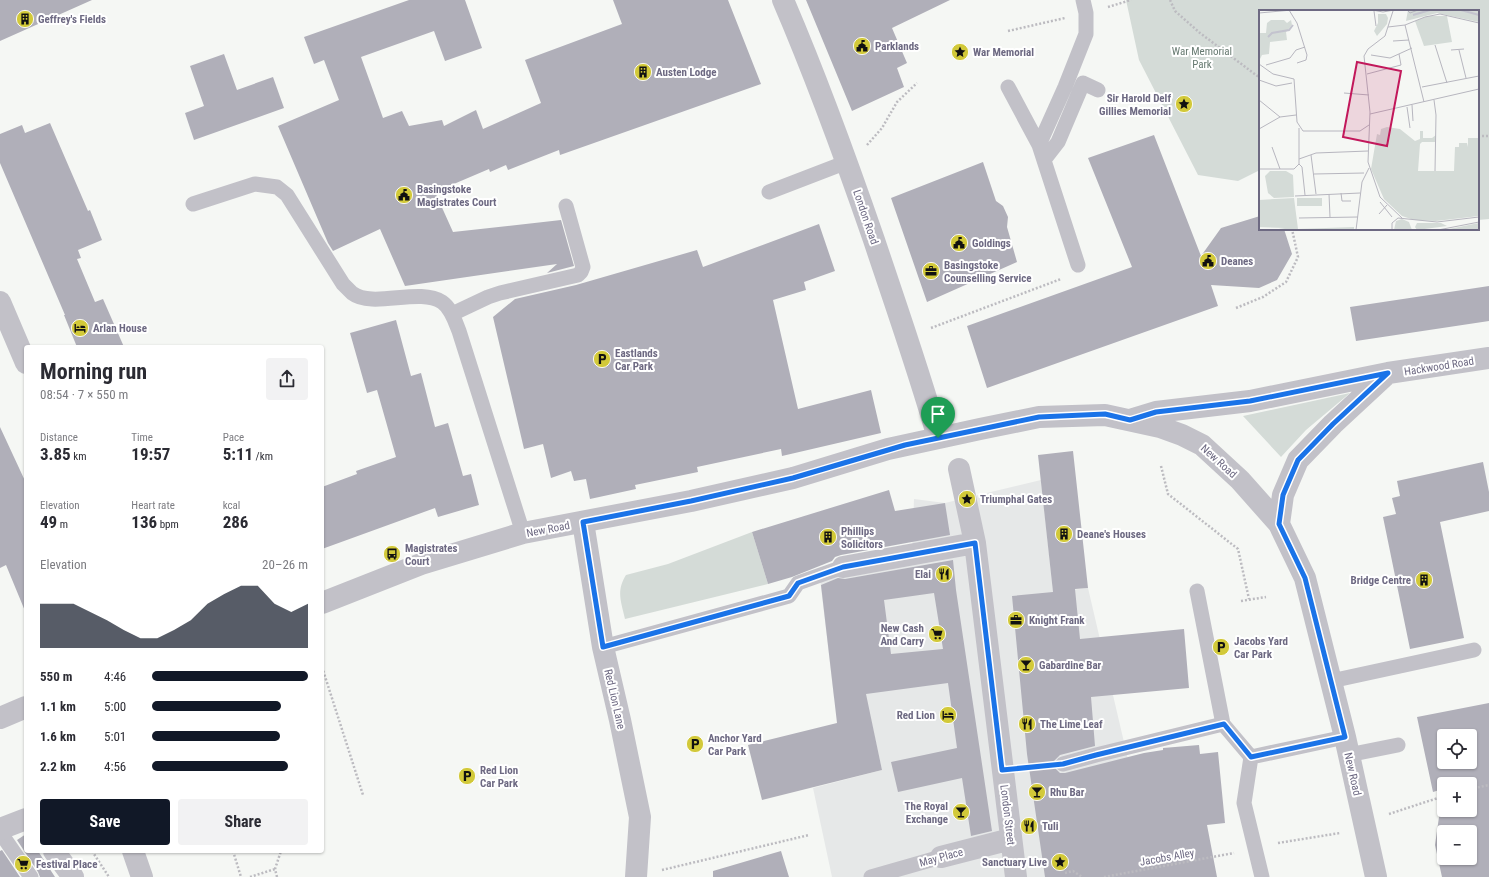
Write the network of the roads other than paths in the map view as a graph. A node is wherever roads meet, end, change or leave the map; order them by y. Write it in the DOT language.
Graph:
graph roads {
  1 [pos="783,0"];
  2 [pos="1084,6"];
  3 [pos="1008,87"];
  4 [pos="1098,90"];
  5 [pos="1039,145"];
  6 [pos="1044,160"];
  7 [pos="847,162"];
  8 [pos="769,192"];
  9 [pos="193,204"];
  10 [pos="566,206"];
  11 [pos="1078,265"];
  12 [pos="0,302"];
  13 [pos="452,314"];
  14 [pos="24,358"];
  15 [pos="1489,358"];
  16 [pos="1388,373"];
  17 [pos="1130,420"];
  18 [pos="938,438"];
  19 [pos="959,469"];
  20 [pos="583,522"];
  21 [pos="1279,524"];
  22 [pos="523,534"];
  23 [pos="975,543"];
  24 [pos="843,567"];
  25 [pos="1197,591"];
  26 [pos="324,602"];
  27 [pos="603,647"];
  28 [pos="1474,650"];
  29 [pos="1331,681"];
  30 [pos="24,708"];
  31 [pos="0,718"];
  32 [pos="1224,724"];
  33 [pos="1398,745"];
  34 [pos="1347,746"];
  35 [pos="1251,757"];
  36 [pos="1063,764"];
  37 [pos="24,820"];
  38 [pos="0,829"];
  39 [pos="0,832"];
  40 [pos="1011,839"];
  41 [pos="55,853"];
  42 [pos="135,853"];
  43 [pos="941,857"];
  44 [pos="31,877"];
  45 [pos="73,877"];
  46 [pos="142,877"];
  47 [pos="636,877"];
  48 [pos="871,877"];
  49 [pos="1016,877"];
  50 [pos="1262,877"];
  51 [pos="1376,877"];
  1 -- 7 [label="street, London Road"];
  2 -- 5 [label="lane"];
  3 -- 5 [label="lane"];
  4 -- 6 [label="lane"];
  5 -- 6 [label="lane"];
  6 -- 11 [label="lane"];
  7 -- 8 [label="lane"];
  7 -- 18 [label="street, London Road"];
  9 -- 13 [label="lane"];
  10 -- 13 [label="lane"];
  12 -- 14 [label="street"];
  13 -- 22 [label="lane"];
  15 -- 16 [label="street, Hackwood Road"];
  16 -- 17 [label="street, Hackwood Road"];
  16 -- 21 [label="street, Hackwood Road"];
  17 -- 18 [label="street, New Road"];
  17 -- 21 [label="street, New Road"];
  18 -- 20 [label="street, New Road"];
  19 -- 23 [label="street, London Street"];
  20 -- 22 [label="street, New Road"];
  20 -- 27 [label="street, Red Lion Lane"];
  21 -- 29 [label="street, New Road"];
  22 -- 26 [label="street, New Road"];
  23 -- 24 [label="street"];
  23 -- 40 [label="street, London Street"];
  24 -- 27 [label="lane"];
  25 -- 32 [label="lane"];
  27 -- 47 [label="street, Red Lion Lane"];
  28 -- 29 [label="lane"];
  29 -- 34 [label="street, New Road"];
  30 -- 31 [label="street"];
  32 -- 35 [label="lane"];
  32 -- 36 [label="lane"];
  33 -- 34 [label="lane"];
  34 -- 35 [label="lane"];
  34 -- 51 [label="street, New Road"];
  35 -- 50 [label="lane"];
  37 -- 38 [label="street"];
  39 -- 44 [label="lane"];
  40 -- 43 [label="street, May Place"];
  40 -- 49 [label="street, London Street"];
  41 -- 45 [label="street"];
  42 -- 46 [label="street"];
  43 -- 48 [label="lane, May Place"];
}
